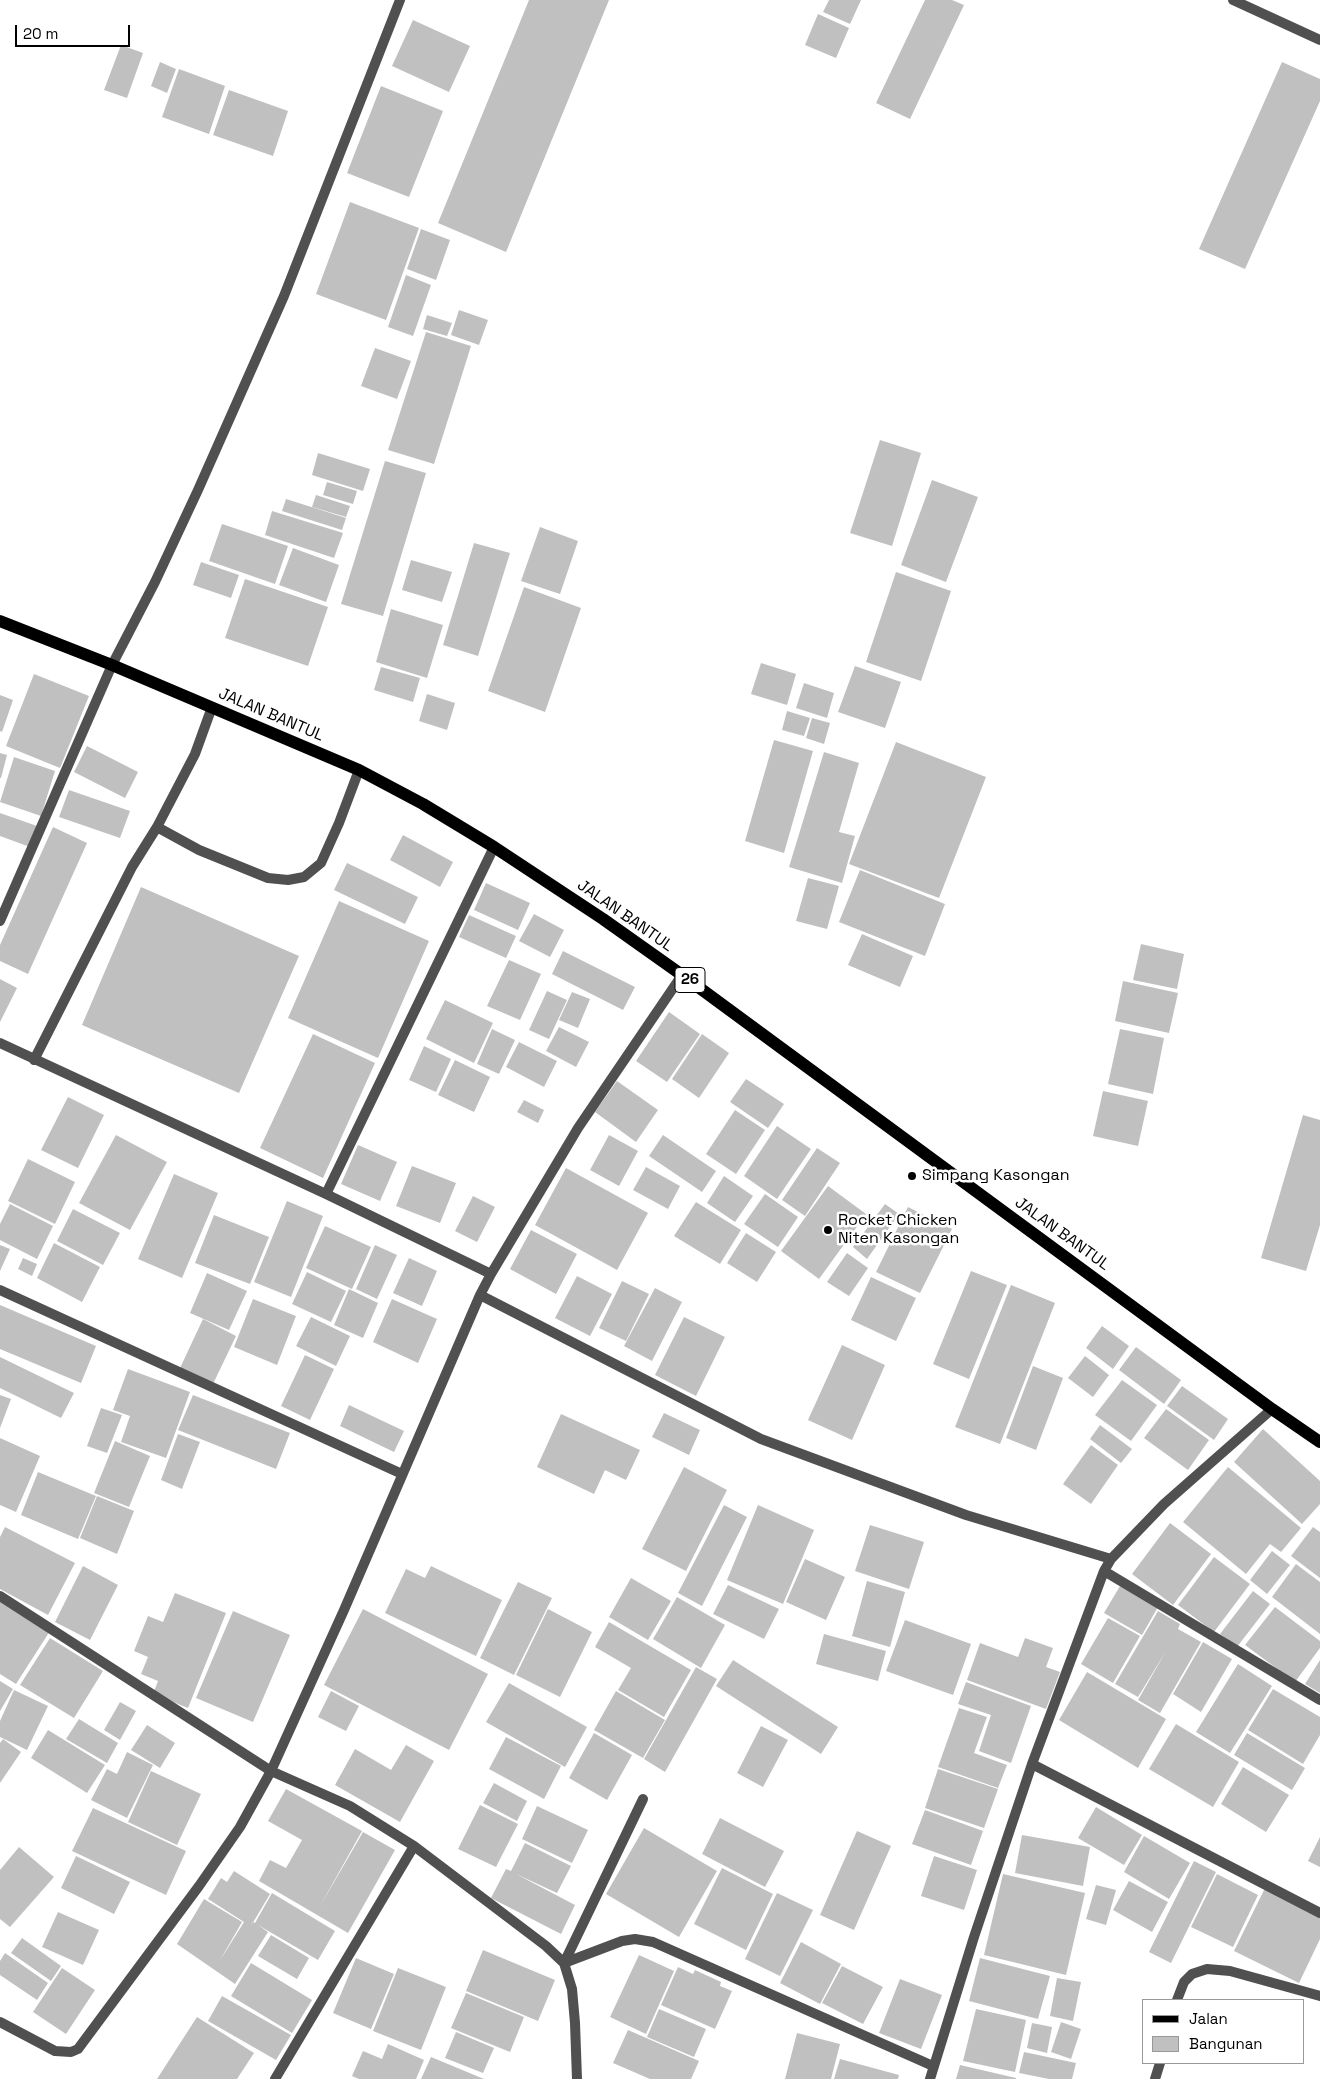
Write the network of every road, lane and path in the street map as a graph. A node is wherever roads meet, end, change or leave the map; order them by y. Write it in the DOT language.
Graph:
graph roads {
  1 [pos="400,0"];
  2 [pos="1233,0"];
  3 [pos="1320,40"];
  4 [pos="0,621"];
  5 [pos="112,666"];
  6 [pos="212,708"];
  7 [pos="359,770"];
  8 [pos="157,827"];
  9 [pos="494,847"];
  10 [pos="0,921"];
  11 [pos="682,975"];
  12 [pos="0,1043"];
  13 [pos="34,1060"];
  14 [pos="326,1194"];
  15 [pos="491,1274"];
  16 [pos="0,1290"];
  17 [pos="480,1295"];
  18 [pos="1272,1409"];
  19 [pos="1320,1442"];
  20 [pos="402,1474"];
  21 [pos="1111,1559"];
  22 [pos="1104,1571"];
  23 [pos="0,1596"];
  24 [pos="1320,1700"];
  25 [pos="1032,1764"];
  26 [pos="271,1771"];
  27 [pos="643,1799"];
  28 [pos="414,1846"];
  29 [pos="1320,1913"];
  30 [pos="564,1963"];
  31 [pos="1320,1996"];
  32 [pos="1177,1999"];
  33 [pos="0,2022"];
  34 [pos="1160,2064"];
  35 [pos="933,2066"];
  36 [pos="274,2079"];
  37 [pos="577,2079"];
  38 [pos="930,2079"];
  39 [pos="1155,2079"];
  1 -- 5 [label="street"];
  2 -- 3 [label="street"];
  4 -- 5 [label="main road, JALAN BANTUL / 26"];
  5 -- 6 [label="main road, JALAN BANTUL / 26"];
  5 -- 10 [label="street"];
  6 -- 7 [label="main road, JALAN BANTUL / 26"];
  6 -- 8 [label="street"];
  7 -- 8 [label="street"];
  7 -- 9 [label="main road, JALAN BANTUL / 26"];
  8 -- 13 [label="street"];
  9 -- 11 [label="main road, JALAN BANTUL / 26"];
  9 -- 14 [label="street"];
  11 -- 15 [label="street"];
  11 -- 18 [label="main road, JALAN BANTUL / 26"];
  12 -- 13 [label="street"];
  13 -- 14 [label="street"];
  14 -- 15 [label="street"];
  15 -- 17 [label="street"];
  16 -- 20 [label="street"];
  17 -- 20 [label="street"];
  17 -- 21 [label="street"];
  18 -- 19 [label="main road, JALAN BANTUL / 26"];
  18 -- 21 [label="street"];
  20 -- 26 [label="street"];
  21 -- 22 [label="street"];
  22 -- 24 [label="street"];
  22 -- 25 [label="street"];
  23 -- 26 [label="street"];
  25 -- 29 [label="street"];
  25 -- 35 [label="street"];
  26 -- 28 [label="street"];
  26 -- 33 [label="street"];
  27 -- 30 [label="street"];
  28 -- 30 [label="street"];
  28 -- 36 [label="street"];
  30 -- 35 [label="street"];
  30 -- 37 [label="street"];
  31 -- 32 [label="street"];
  34 -- 39 [label="street"];
  35 -- 38 [label="street"];
}
